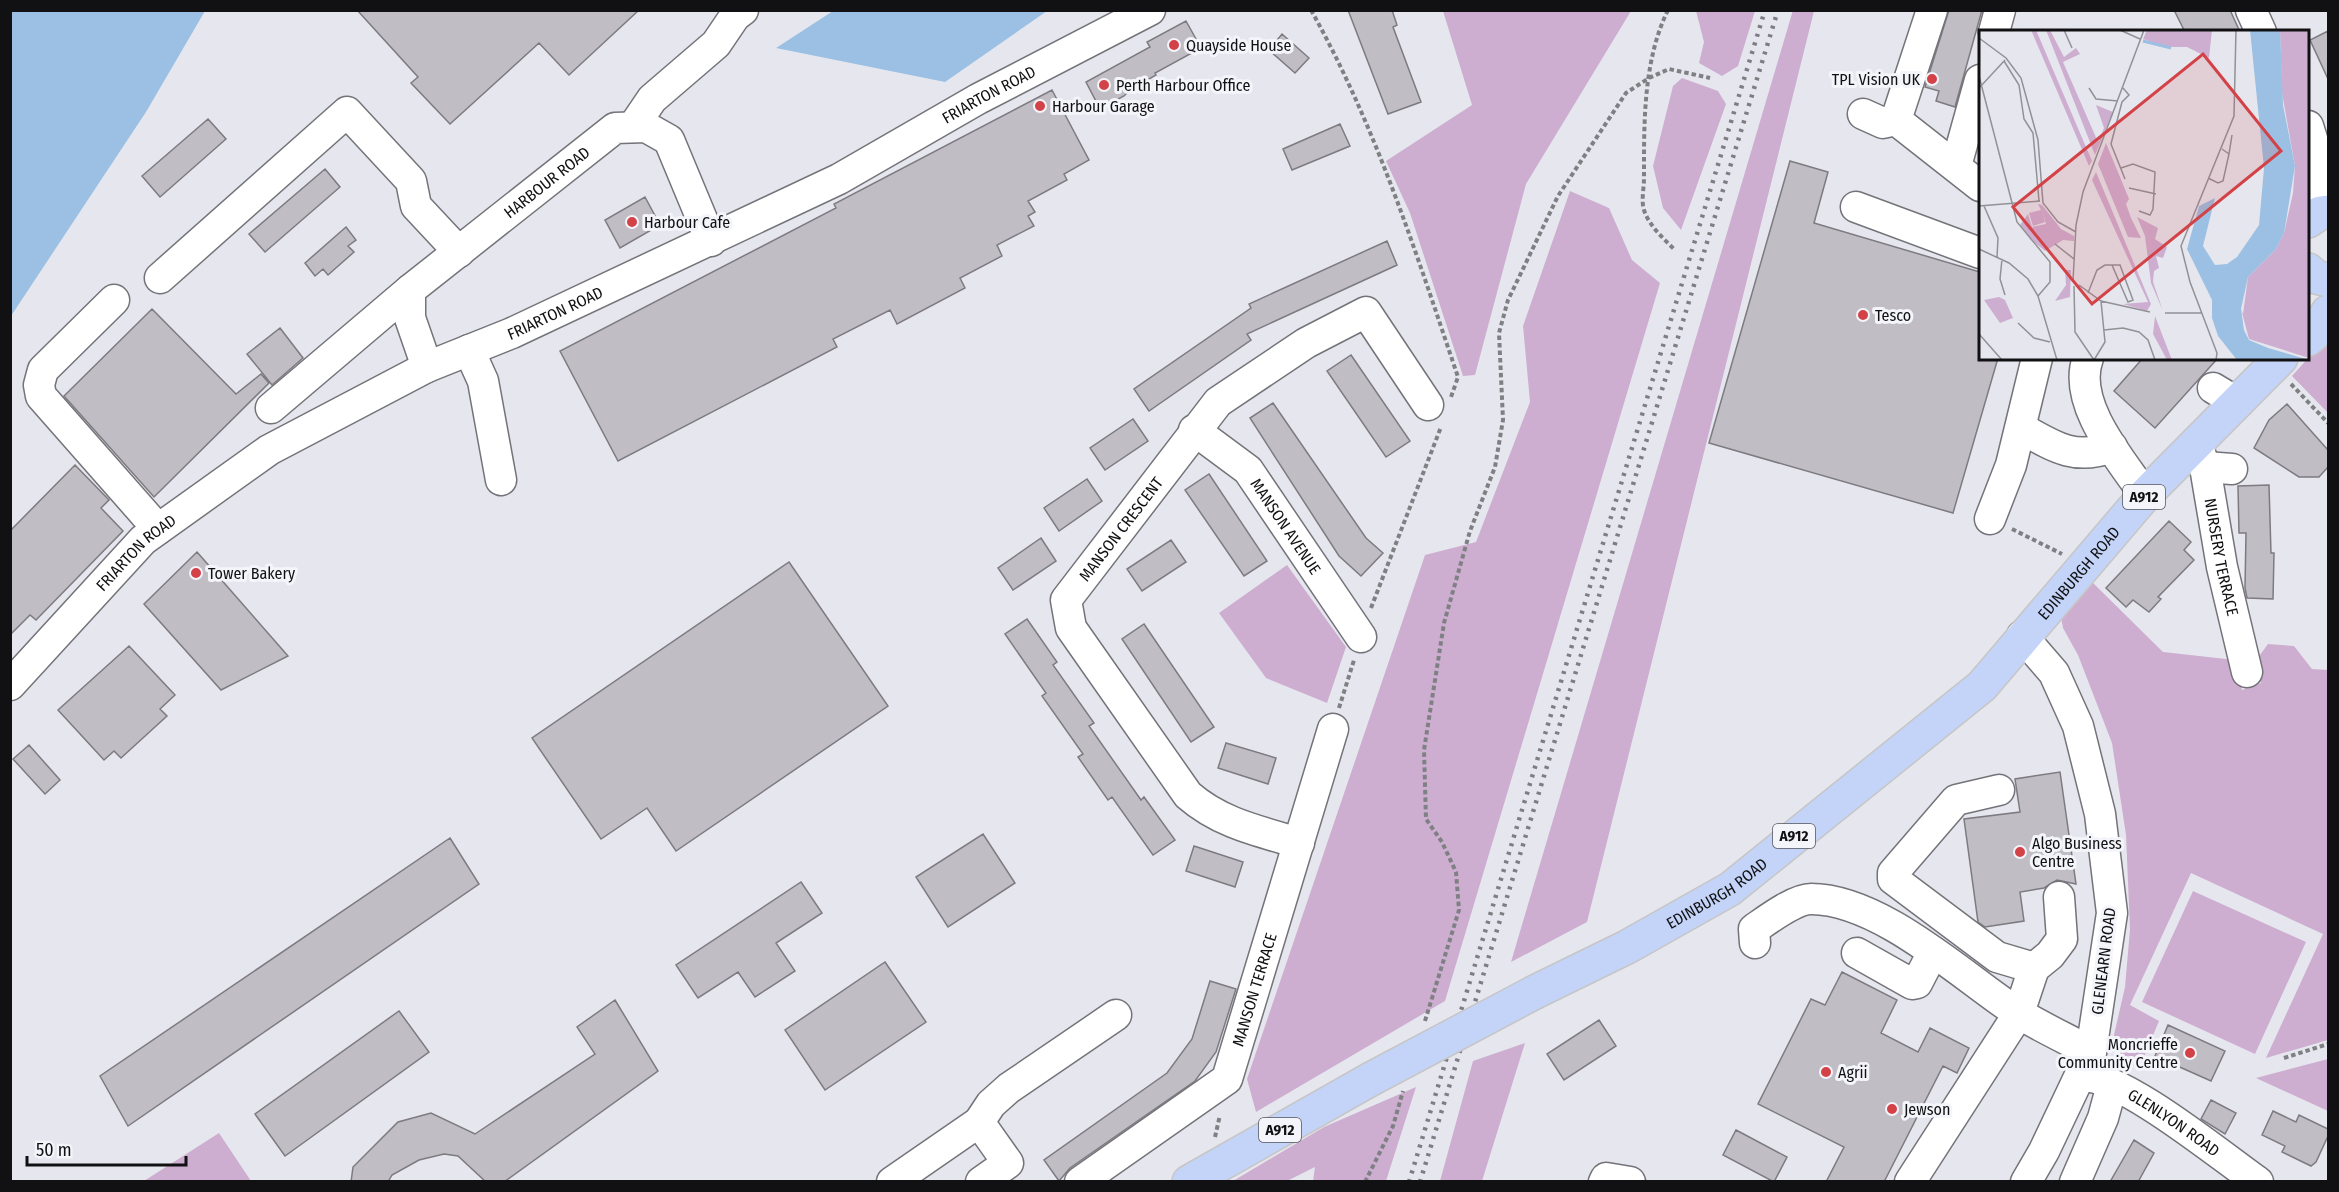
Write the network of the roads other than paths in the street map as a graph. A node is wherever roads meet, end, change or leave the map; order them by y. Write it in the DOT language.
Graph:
graph roads {
  1 [pos="1150,10"];
  2 [pos="1932,10"];
  3 [pos="2000,10"];
  4 [pos="2251,10"];
  5 [pos="736,12"];
  6 [pos="1995,30"];
  7 [pos="2260,30"];
  8 [pos="1979,84"];
  9 [pos="1863,114"];
  10 [pos="1896,120"];
  11 [pos="633,128"];
  12 [pos="2309,131"];
  13 [pos="1956,166"];
  14 [pos="1979,185"];
  15 [pos="1856,207"];
  16 [pos="2319,215"];
  17 [pos="711,241"];
  18 [pos="459,252"];
  19 [pos="1979,254"];
  20 [pos="2309,272"];
  21 [pos="160,278"];
  22 [pos="2328,280"];
  23 [pos="410,290"];
  24 [pos="114,300"];
  25 [pos="2328,312"];
  26 [pos="2309,338"];
  27 [pos="469,350"];
  28 [pos="2037,360"];
  29 [pos="2087,360"];
  30 [pos="2278,363"];
  31 [pos="427,367"];
  32 [pos="1438,405"];
  33 [pos="271,408"];
  34 [pos="2021,428"];
  35 [pos="1194,430"];
  36 [pos="2112,447"];
  37 [pos="2211,459"];
  38 [pos="501,480"];
  39 [pos="2145,495"];
  40 [pos="1990,519"];
  41 [pos="158,529"];
  42 [pos="2022,636"];
  43 [pos="1361,637"];
  44 [pos="2247,672"];
  45 [pos="10,685"];
  46 [pos="1333,729"];
  47 [pos="1999,790"];
  48 [pos="1299,843"];
  49 [pos="2059,897"];
  50 [pos="1755,943"];
  51 [pos="1933,952"];
  52 [pos="1857,953"];
  53 [pos="2034,968"];
  54 [pos="2019,1013"];
  55 [pos="1116,1015"];
  56 [pos="2086,1064"];
  57 [pos="2112,1085"];
  58 [pos="979,1122"];
  59 [pos="1199,1175"];
  60 [pos="892,1182"];
  61 [pos="981,1182"];
  62 [pos="1080,1182"];
  63 [pos="1604,1182"];
  64 [pos="1629,1182"];
  65 [pos="1910,1182"];
  66 [pos="2026,1182"];
  67 [pos="2075,1182"];
  68 [pos="2258,1182"];
  1 -- 17 [label="street, FRIARTON ROAD"];
  2 -- 10 [label="street"];
  3 -- 6 [label="street"];
  4 -- 7 [label="street"];
  5 -- 11 [label="street"];
  8 -- 13 [label="street"];
  9 -- 10 [label="street"];
  10 -- 13 [label="street"];
  11 -- 17 [label="street"];
  11 -- 18 [label="street, HARBOUR ROAD"];
  12 -- 16 [label="street"];
  13 -- 14 [label="street"];
  15 -- 19 [label="street"];
  17 -- 27 [label="street, FRIARTON ROAD"];
  18 -- 21 [label="street"];
  18 -- 23 [label="street, HARBOUR ROAD"];
  20 -- 22 [label="main road"];
  23 -- 31 [label="street"];
  23 -- 33 [label="street, HARBOUR ROAD"];
  24 -- 41 [label="street"];
  25 -- 26 [label="main road"];
  27 -- 31 [label="street, FRIARTON ROAD"];
  27 -- 38 [label="street"];
  28 -- 34 [label="street"];
  29 -- 36 [label="street"];
  30 -- 37 [label="main road, EDINBURGH ROAD / A912"];
  31 -- 41 [label="street, FRIARTON ROAD"];
  32 -- 35 [label="street, MANSON CRESCENT"];
  34 -- 36 [label="street"];
  34 -- 40 [label="street"];
  35 -- 43 [label="street, MANSON AVENUE"];
  35 -- 48 [label="street, MANSON CRESCENT"];
  36 -- 39 [label="street"];
  37 -- 39 [label="main road, EDINBURGH ROAD / A912"];
  37 -- 44 [label="street, NURSERY TERRACE"];
  39 -- 42 [label="main road, EDINBURGH ROAD / A912"];
  41 -- 45 [label="street, FRIARTON ROAD"];
  42 -- 56 [label="street, GLENEARN ROAD"];
  42 -- 59 [label="main road, EDINBURGH ROAD / A912, bridge"];
  46 -- 48 [label="street, MANSON TERRACE"];
  47 -- 53 [label="street"];
  48 -- 62 [label="street, MANSON TERRACE"];
  49 -- 53 [label="street"];
  50 -- 51 [label="street, GLENLYON ROAD"];
  51 -- 52 [label="street"];
  51 -- 54 [label="street, GLENLYON ROAD"];
  53 -- 54 [label="street"];
  54 -- 56 [label="street, GLENLYON ROAD"];
  54 -- 65 [label="street"];
  55 -- 58 [label="street"];
  56 -- 57 [label="street, GLENLYON ROAD"];
  56 -- 66 [label="street, GLENEARN ROAD"];
  57 -- 67 [label="street"];
  57 -- 68 [label="street, GLENLYON ROAD"];
  58 -- 60 [label="street"];
  58 -- 61 [label="street"];
  63 -- 64 [label="street"];
}
